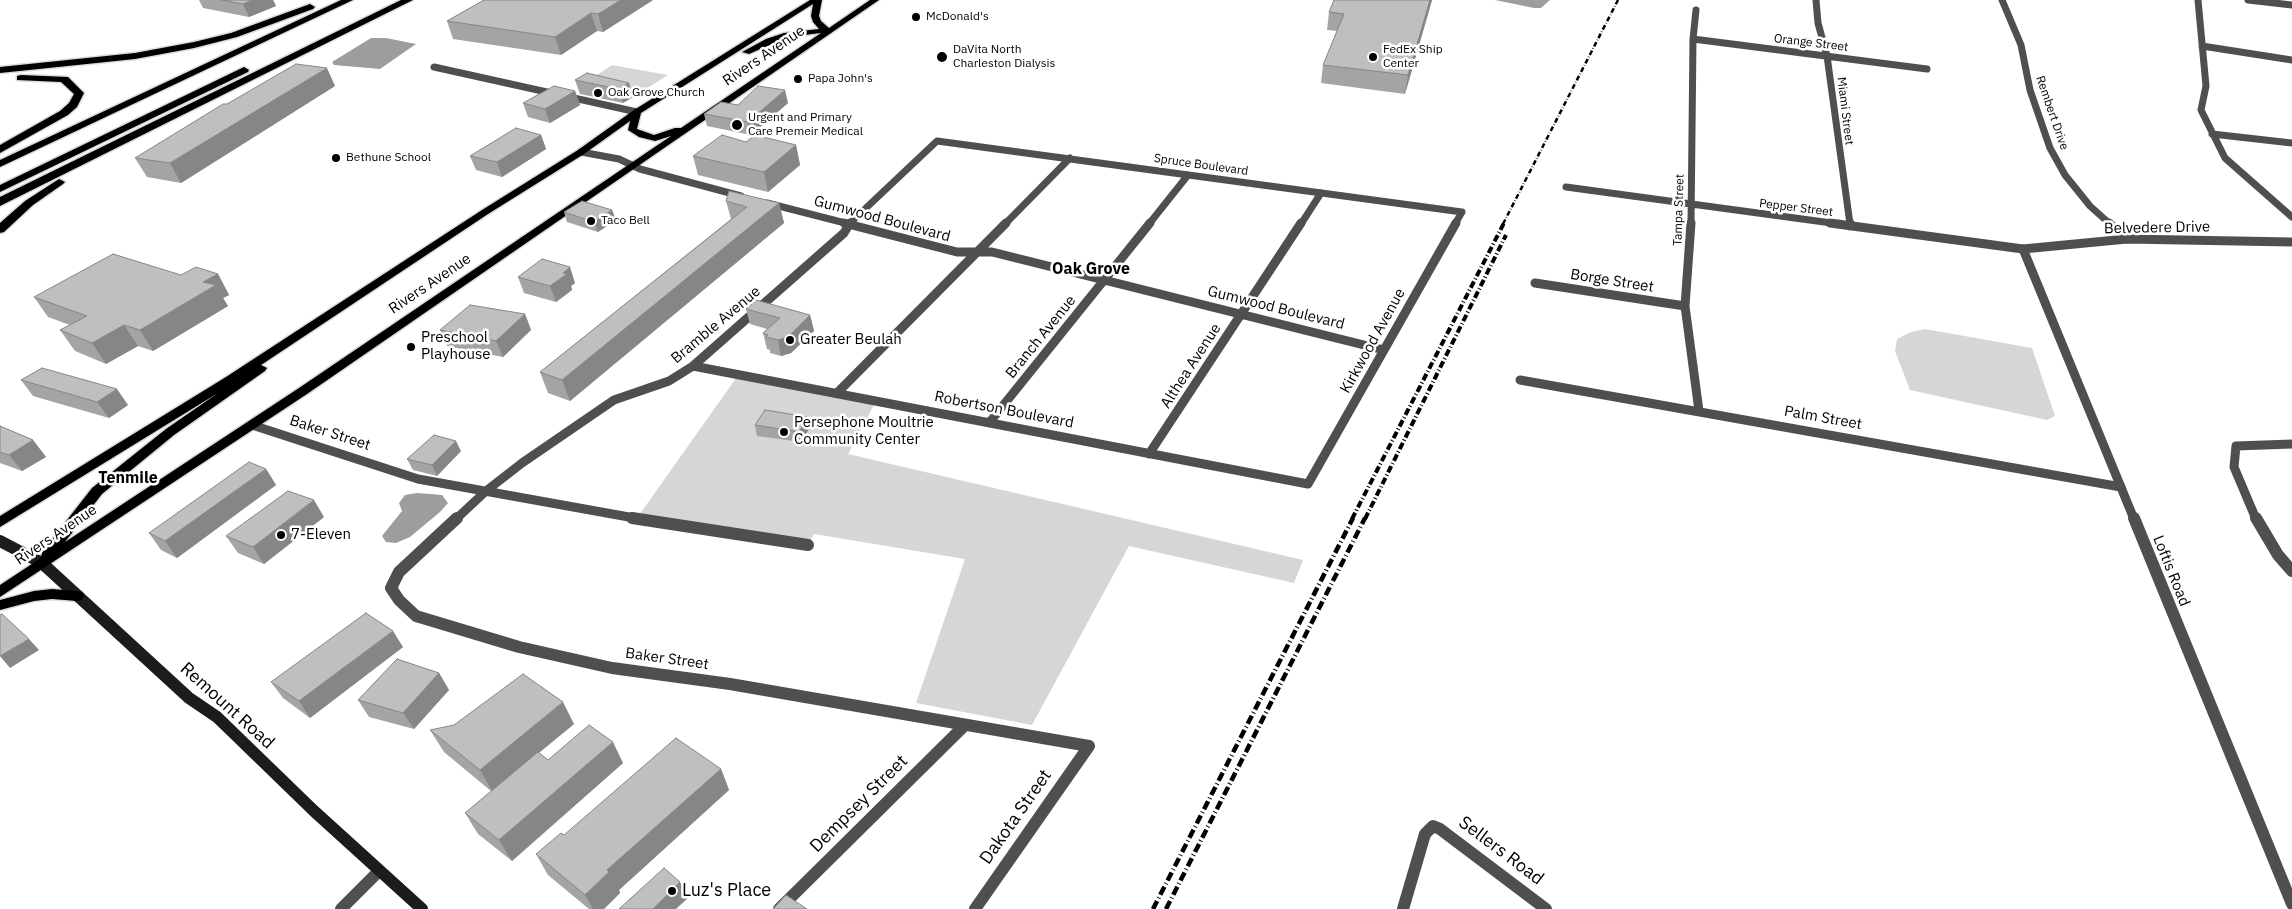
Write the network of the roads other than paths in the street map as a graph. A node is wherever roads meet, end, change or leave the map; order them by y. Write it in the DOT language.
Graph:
graph roads {
  1 [pos="329,0"];
  2 [pos="348,0"];
  3 [pos="386,0"];
  4 [pos="408,0"];
  5 [pos="415,0"];
  6 [pos="816,0"];
  7 [pos="871,0"];
  8 [pos="875,0"];
  9 [pos="1816,0"];
  10 [pos="2002,0"];
  11 [pos="2198,0"];
  12 [pos="2248,0"];
  13 [pos="2292,5"];
  14 [pos="1696,10"];
  15 [pos="858,11"];
  16 [pos="830,31"];
  17 [pos="338,35"];
  18 [pos="1693,39"];
  19 [pos="2202,46"];
  20 [pos="1827,56"];
  21 [pos="2292,60"];
  22 [pos="434,67"];
  23 [pos="1928,69"];
  24 [pos="1,77"];
  25 [pos="685,82"];
  26 [pos="187,110"];
  27 [pos="637,112"];
  28 [pos="691,126"];
  29 [pos="2212,134"];
  30 [pos="937,142"];
  31 [pos="2292,143"];
  32 [pos="0,151"];
  33 [pos="581,152"];
  34 [pos="1070,158"];
  35 [pos="0,164"];
  36 [pos="633,166"];
  37 [pos="1188,175"];
  38 [pos="1566,187"];
  39 [pos="0,189"];
  40 [pos="1321,193"];
  41 [pos="748,198"];
  42 [pos="757,200"];
  43 [pos="0,202"];
  44 [pos="1692,206"];
  45 [pos="1462,212"];
  46 [pos="2292,217"];
  47 [pos="848,225"];
  48 [pos="1850,226"];
  49 [pos="0,229"];
  50 [pos="2127,239"];
  51 [pos="2292,242"];
  52 [pos="2024,249"];
  53 [pos="978,252"];
  54 [pos="1105,280"];
  55 [pos="1534,283"];
  56 [pos="1685,306"];
  57 [pos="1242,313"];
  58 [pos="310,328"];
  59 [pos="1384,350"];
  60 [pos="694,366"];
  61 [pos="1520,380"];
  62 [pos="837,393"];
  63 [pos="1699,411"];
  64 [pos="989,423"];
  65 [pos="252,425"];
  66 [pos="2292,444"];
  67 [pos="1149,454"];
  68 [pos="1308,484"];
  69 [pos="2120,487"];
  70 [pos="486,492"];
  71 [pos="0,522"];
  72 [pos="0,541"];
  73 [pos="808,545"];
  74 [pos="42,563"];
  75 [pos="2292,571"];
  76 [pos="0,592"];
  77 [pos="77,596"];
  78 [pos="0,605"];
  79 [pos="965,725"];
  80 [pos="1089,746"];
  81 [pos="379,871"];
  82 [pos="2292,904"];
  83 [pos="341,909"];
  84 [pos="422,909"];
  85 [pos="779,909"];
  86 [pos="974,909"];
  87 [pos="1403,909"];
  88 [pos="1546,909"];
  1 -- 24 [label="highway"];
  1 -- 32 [label="highway"];
  2 -- 35 [label="highway"];
  3 -- 39 [label="highway"];
  4 -- 17 [label="highway"];
  5 -- 17 [label="highway"];
  6 -- 16 [label="main road"];
  6 -- 25 [label="main road, Rivers Avenue"];
  7 -- 15 [label="main road"];
  8 -- 15 [label="main road, Rivers Avenue"];
  9 -- 20 [label="street, Miami Street"];
  10 -- 50 [label="street, Rembert Drive"];
  11 -- 19 [label="street"];
  12 -- 13 [label="street"];
  14 -- 18 [label="street, Tampa Street"];
  15 -- 16 [label="main road, Rivers Avenue"];
  16 -- 25 [label="main road"];
  16 -- 28 [label="main road, Rivers Avenue"];
  17 -- 26 [label="highway"];
  18 -- 20 [label="street, Orange Street"];
  18 -- 44 [label="street, Tampa Street"];
  19 -- 21 [label="street"];
  19 -- 29 [label="street"];
  20 -- 23 [label="street, Orange Street"];
  20 -- 48 [label="street, Miami Street"];
  22 -- 27 [label="street"];
  24 -- 32 [label="highway"];
  25 -- 27 [label="main road, Rivers Avenue"];
  26 -- 43 [label="highway"];
  26 -- 49 [label="highway"];
  27 -- 28 [label="main road"];
  27 -- 33 [label="main road, Rivers Avenue"];
  28 -- 36 [label="main road, Rivers Avenue"];
  29 -- 31 [label="street"];
  29 -- 46 [label="street"];
  30 -- 34 [label="street, Spruce Boulevard"];
  30 -- 47 [label="street, Bramble Avenue"];
  33 -- 36 [label="street"];
  33 -- 58 [label="main road, Rivers Avenue"];
  34 -- 37 [label="street, Spruce Boulevard"];
  34 -- 53 [label="street"];
  36 -- 41 [label="street"];
  36 -- 65 [label="main road, Rivers Avenue"];
  37 -- 40 [label="street, Spruce Boulevard"];
  37 -- 54 [label="street, Branch Avenue"];
  38 -- 44 [label="street, Pepper Street"];
  40 -- 45 [label="street, Spruce Boulevard"];
  40 -- 57 [label="street, Althea Avenue"];
  42 -- 47 [label="street, Gumwood Boulevard"];
  44 -- 48 [label="street, Pepper Street"];
  44 -- 56 [label="street, Tampa Street"];
  45 -- 59 [label="street, Kirkwood Avenue"];
  47 -- 53 [label="street, Gumwood Boulevard"];
  47 -- 60 [label="street, Bramble Avenue"];
  48 -- 52 [label="street, Pepper Street"];
  50 -- 51 [label="street, Belvedere Drive"];
  50 -- 52 [label="street, Belvedere Drive"];
  52 -- 69 [label="street, Loftis Road"];
  53 -- 54 [label="street, Gumwood Boulevard"];
  53 -- 62 [label="street"];
  54 -- 57 [label="street, Gumwood Boulevard"];
  54 -- 64 [label="street, Branch Avenue"];
  55 -- 56 [label="street, Borge Street"];
  56 -- 63 [label="street, Tampa Street"];
  57 -- 59 [label="street, Gumwood Boulevard"];
  57 -- 67 [label="street, Althea Avenue"];
  58 -- 71 [label="main road, Rivers Avenue"];
  58 -- 74 [label="main road"];
  59 -- 68 [label="street, Kirkwood Avenue"];
  60 -- 62 [label="street, Robertson Boulevard"];
  60 -- 70 [label="street, Bramble Avenue"];
  61 -- 63 [label="street, Palm Street"];
  62 -- 64 [label="street, Robertson Boulevard"];
  63 -- 69 [label="street, Palm Street"];
  64 -- 67 [label="street, Robertson Boulevard"];
  65 -- 70 [label="street, Baker Street"];
  65 -- 74 [label="main road, Rivers Avenue"];
  66 -- 75 [label="street"];
  67 -- 68 [label="street, Robertson Boulevard"];
  69 -- 82 [label="street, Loftis Road"];
  70 -- 73 [label="street, Baker Street"];
  70 -- 79 [label="street, Baker Street"];
  72 -- 74 [label="main road, Remount Road"];
  74 -- 76 [label="main road, Rivers Avenue"];
  74 -- 77 [label="main road, Remount Road"];
  77 -- 78 [label="main road"];
  77 -- 81 [label="main road, Remount Road"];
  79 -- 80 [label="street, Baker Street"];
  79 -- 85 [label="street, Dempsey Street"];
  80 -- 86 [label="street, Dakota Street"];
  81 -- 83 [label="street"];
  81 -- 84 [label="main road, Remount Road"];
  87 -- 88 [label="street, Sellers Road"];
}
